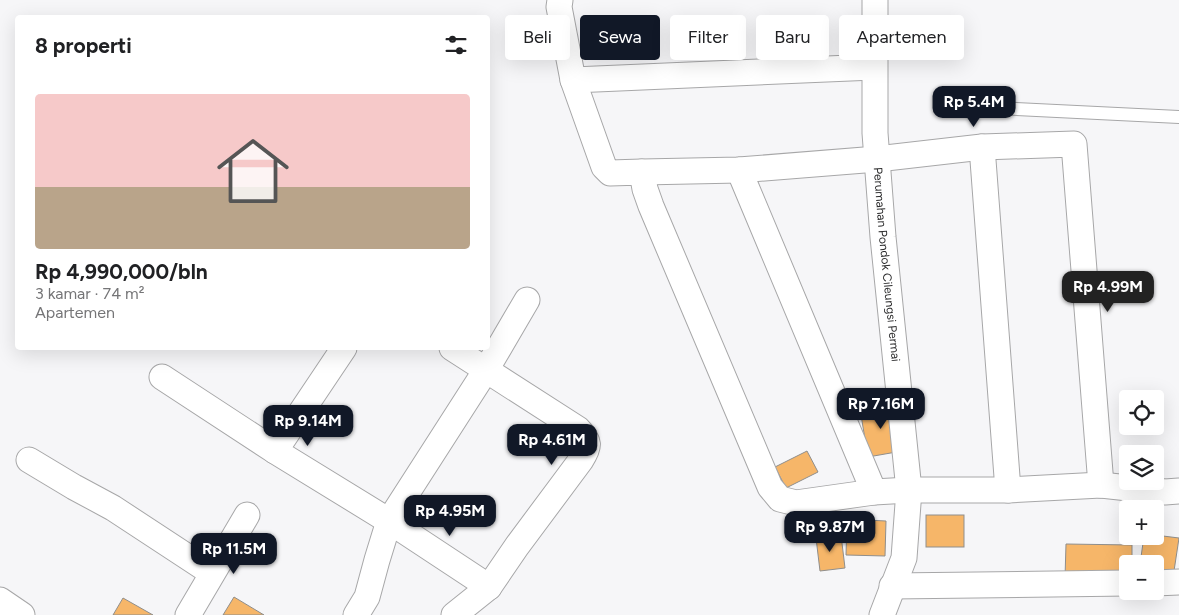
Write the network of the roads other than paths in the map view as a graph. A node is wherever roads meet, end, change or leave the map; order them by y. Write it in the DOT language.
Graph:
graph roads {
  1 [pos="560,0"];
  2 [pos="875,0"];
  3 [pos="874,67"];
  4 [pos="573,80"];
  5 [pos="958,106"];
  6 [pos="1179,117"];
  7 [pos="982,147"];
  8 [pos="878,159"];
  9 [pos="738,170"];
  10 [pos="642,172"];
  11 [pos="528,300"];
  12 [pos="343,350"];
  13 [pos="455,350"];
  14 [pos="486,370"];
  15 [pos="162,377"];
  16 [pos="276,450"];
  17 [pos="29,460"];
  18 [pos="1101,485"];
  19 [pos="909,490"];
  20 [pos="1008,490"];
  21 [pos="1179,491"];
  22 [pos="874,492"];
  23 [pos="247,514"];
  24 [pos="390,521"];
  25 [pos="212,572"];
  26 [pos="1164,582"];
  27 [pos="1179,582"];
  28 [pos="1119,583"];
  29 [pos="892,586"];
  30 [pos="489,587"];
  31 [pos="0,600"];
  32 [pos="22,615"];
  33 [pos="188,615"];
  34 [pos="356,615"];
  35 [pos="454,615"];
  36 [pos="882,615"];
  1 -- 4 [label="street"];
  2 -- 3 [label="street, Perumahan Pondok Cileungsi Permai"];
  3 -- 4 [label="street"];
  3 -- 8 [label="street, Perumahan Pondok Cileungsi Permai"];
  4 -- 10 [label="street"];
  5 -- 6 [label="lane"];
  7 -- 8 [label="street"];
  7 -- 18 [label="street"];
  7 -- 20 [label="street"];
  8 -- 9 [label="street"];
  8 -- 19 [label="street, Perumahan Pondok Cileungsi Permai"];
  9 -- 10 [label="street"];
  9 -- 22 [label="street"];
  10 -- 22 [label="street"];
  11 -- 14 [label="street"];
  12 -- 16 [label="street"];
  13 -- 14 [label="street"];
  14 -- 24 [label="street"];
  14 -- 30 [label="street"];
  15 -- 16 [label="street"];
  16 -- 24 [label="street"];
  17 -- 25 [label="street"];
  18 -- 20 [label="street"];
  18 -- 21 [label="street"];
  19 -- 20 [label="street"];
  19 -- 22 [label="street"];
  19 -- 29 [label="street, Perumahan Pondok Cileungsi Permai"];
  23 -- 25 [label="street"];
  24 -- 30 [label="street"];
  24 -- 34 [label="street"];
  25 -- 33 [label="street"];
  26 -- 27 [label="street"];
  28 -- 29 [label="street"];
  29 -- 36 [label="street, Perumahan Pondok Cileungsi Permai"];
  30 -- 35 [label="street"];
  31 -- 32 [label="street"];
}
